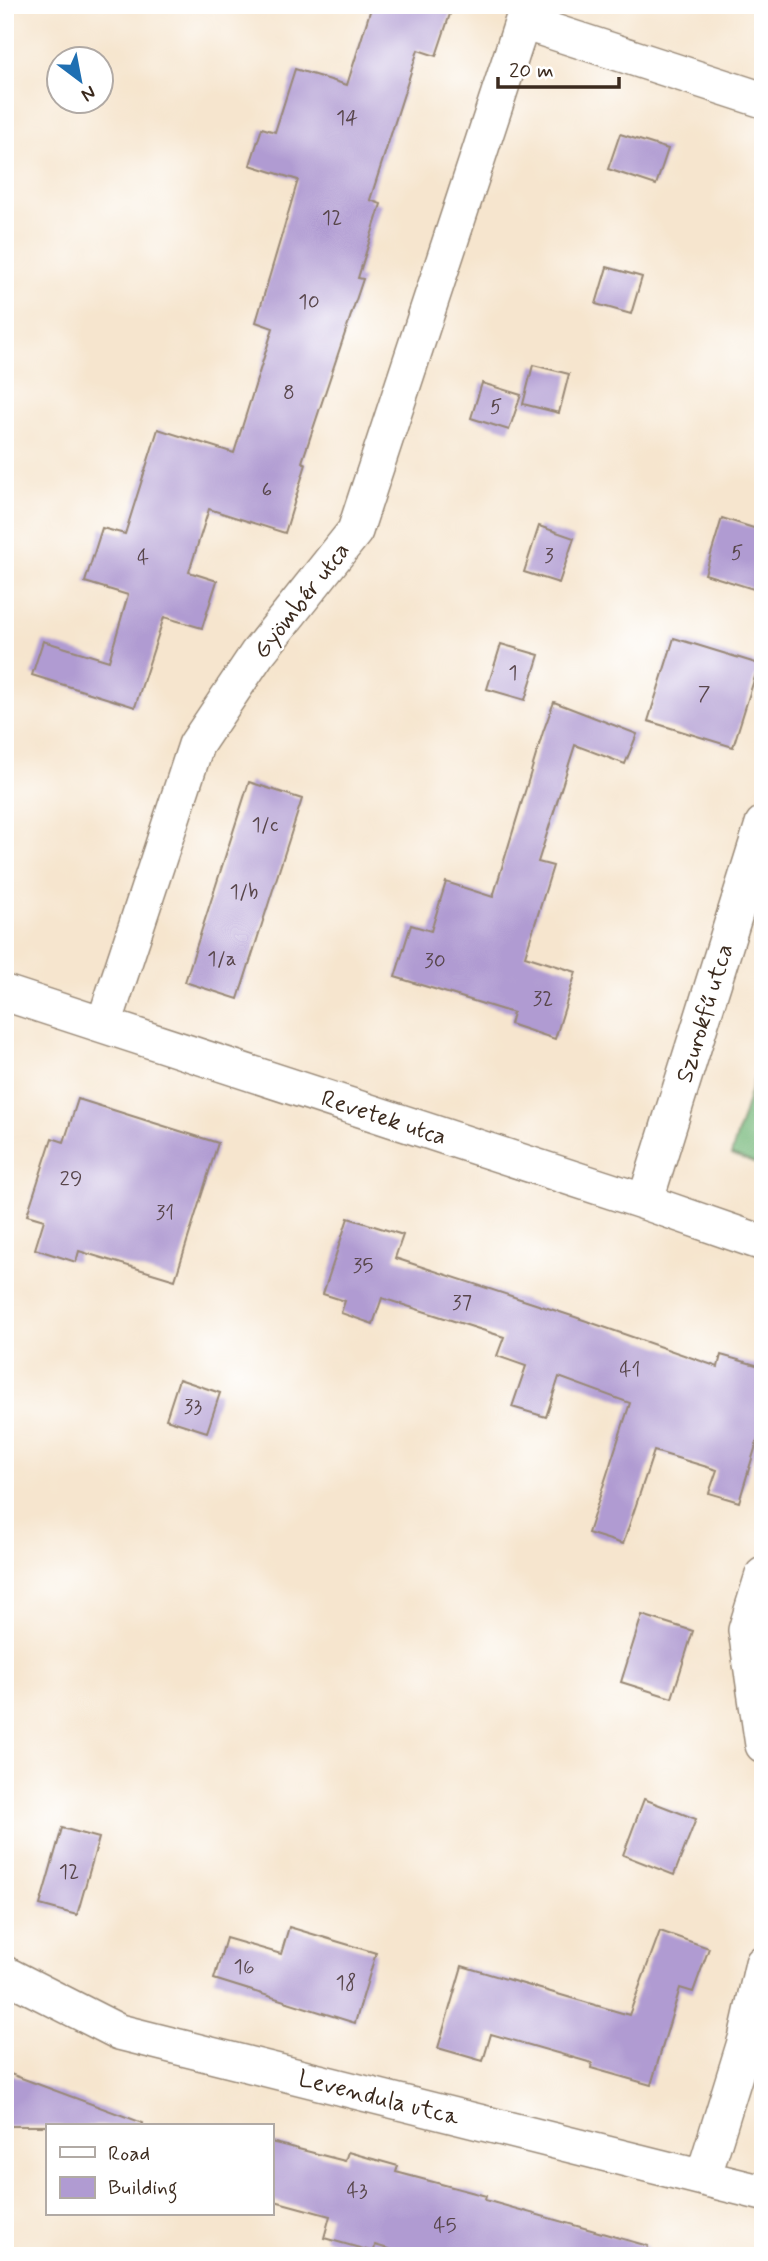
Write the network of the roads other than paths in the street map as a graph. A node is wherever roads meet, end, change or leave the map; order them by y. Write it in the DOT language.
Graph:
graph roads {
  1 [pos="526,14"];
  2 [pos="763,100"];
  3 [pos="763,824"];
  4 [pos="5,993"];
  5 [pos="104,1024"];
  6 [pos="645,1202"];
  7 [pos="763,1243"];
  8 [pos="763,1574"];
  9 [pos="763,1745"];
  10 [pos="763,1963"];
  11 [pos="5,1974"];
  12 [pos="703,2178"];
  13 [pos="763,2193"];
  1 -- 2 [label="street"];
  1 -- 5 [label="street, Gyömbér utca"];
  3 -- 6 [label="street, Szurokfű utca"];
  4 -- 5 [label="street, Revetek utca"];
  5 -- 6 [label="street, Revetek utca"];
  6 -- 7 [label="street, Revetek utca"];
  8 -- 9 [label="street"];
  10 -- 12 [label="street"];
  11 -- 12 [label="street, Levendula utca"];
  12 -- 13 [label="street, Levendula utca"];
}
